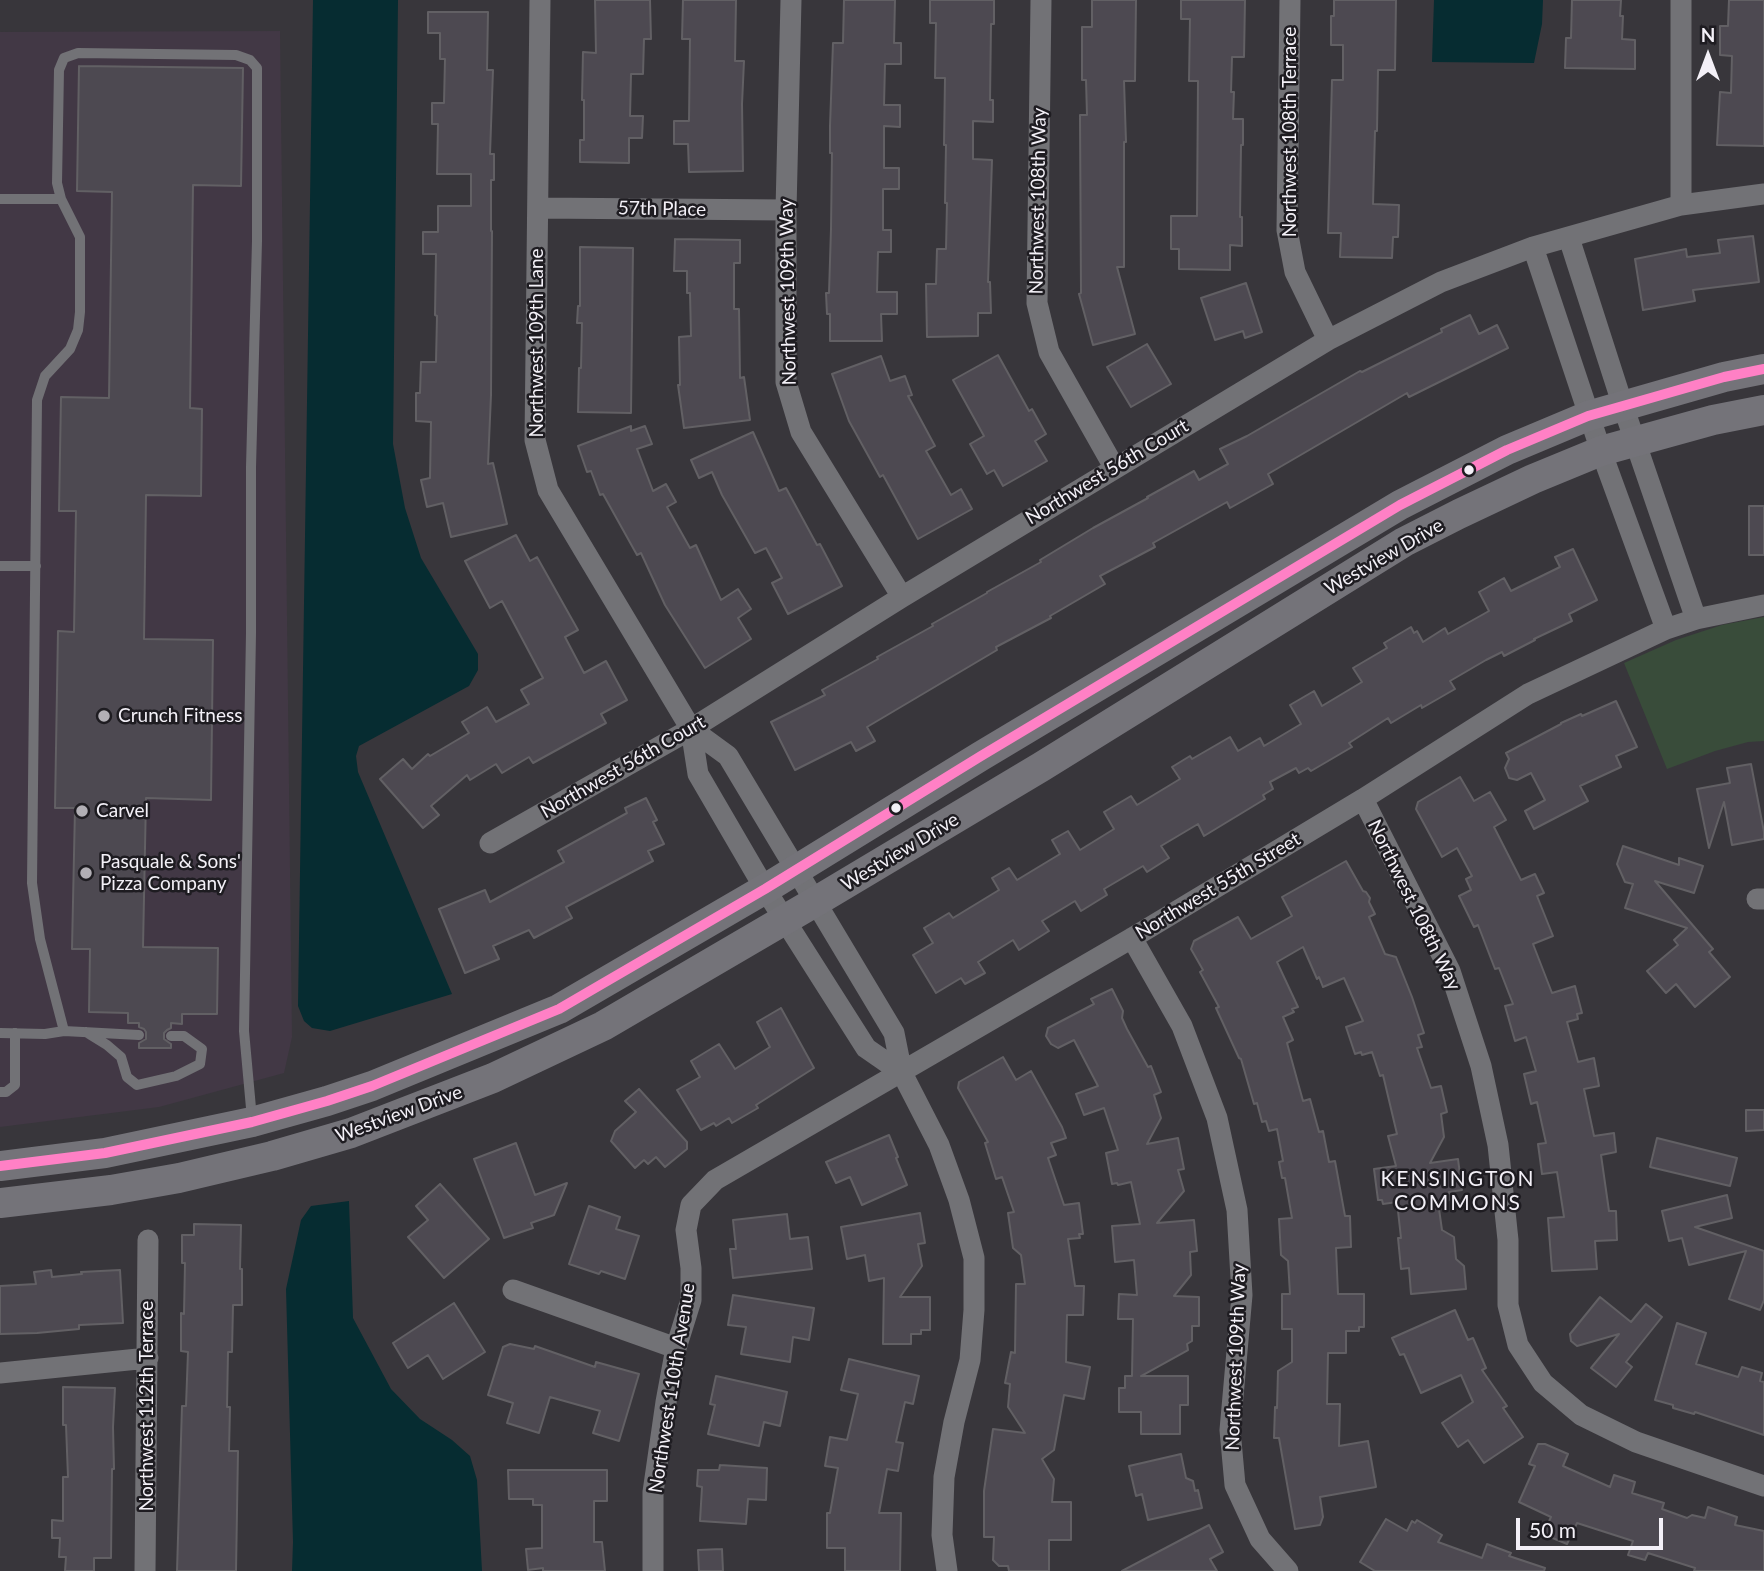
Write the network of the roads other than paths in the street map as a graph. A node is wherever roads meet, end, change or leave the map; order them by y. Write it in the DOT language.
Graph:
graph roads {
  1 [pos="540,0"];
  2 [pos="791,0"];
  3 [pos="1041,0"];
  4 [pos="1290,0"];
  5 [pos="1681,0"];
  6 [pos="1764,194"];
  7 [pos="0,199"];
  8 [pos="61,200"];
  9 [pos="1681,205"];
  10 [pos="538,208"];
  11 [pos="786,210"];
  12 [pos="1569,238"];
  13 [pos="1534,247"];
  14 [pos="1328,340"];
  15 [pos="1764,369"];
  16 [pos="1623,406"];
  17 [pos="1764,410"];
  18 [pos="1588,416"];
  19 [pos="1636,441"];
  20 [pos="1601,451"];
  21 [pos="1114,467"];
  22 [pos="0,566"];
  23 [pos="36,566"];
  24 [pos="901,597"];
  25 [pos="1764,605"];
  26 [pos="1696,619"];
  27 [pos="1666,629"];
  28 [pos="691,729"];
  29 [pos="1363,799"];
  30 [pos="490,844"];
  31 [pos="795,869"];
  32 [pos="765,888"];
  33 [pos="815,902"];
  34 [pos="784,919"];
  35 [pos="1132,939"];
  36 [pos="64,1031"];
  37 [pos="86,1032"];
  38 [pos="0,1033"];
  39 [pos="15,1033"];
  40 [pos="139,1035"];
  41 [pos="171,1036"];
  42 [pos="901,1073"];
  43 [pos="0,1092"];
  44 [pos="252,1122"];
  45 [pos="0,1166"];
  46 [pos="0,1203"];
  47 [pos="691,1205"];
  48 [pos="148,1240"];
  49 [pos="513,1290"];
  50 [pos="676,1348"];
  51 [pos="148,1358"];
  52 [pos="0,1373"];
  53 [pos="1764,1486"];
  54 [pos="145,1571"];
  55 [pos="653,1571"];
  56 [pos="947,1571"];
  57 [pos="1288,1571"];
  1 -- 10 [label="street, Northwest 109th Lane"];
  2 -- 11 [label="street, Northwest 109th Way"];
  3 -- 21 [label="street, Northwest 108th Way"];
  4 -- 14 [label="street, Northwest 108th Terrace"];
  5 -- 9 [label="street"];
  6 -- 9 [label="street, Northwest 56th Court"];
  7 -- 8 [label="lane"];
  8 -- 23 [label="lane"];
  8 -- 44 [label="lane"];
  9 -- 12 [label="street, Northwest 56th Court"];
  10 -- 11 [label="street, 57th Place"];
  10 -- 28 [label="street, Northwest 109th Lane"];
  11 -- 24 [label="street, Northwest 109th Way"];
  12 -- 13 [label="street, Northwest 56th Court"];
  12 -- 16 [label="street"];
  13 -- 14 [label="street, Northwest 56th Court"];
  13 -- 18 [label="street"];
  14 -- 21 [label="street, Northwest 56th Court"];
  15 -- 16 [label="street, Westview Drive"];
  16 -- 18 [label="street, Westview Drive"];
  16 -- 19 [label="street"];
  17 -- 19 [label="street, Westview Drive"];
  18 -- 20 [label="street"];
  18 -- 31 [label="street, Westview Drive"];
  19 -- 20 [label="street, Westview Drive"];
  19 -- 26 [label="street"];
  20 -- 27 [label="street"];
  20 -- 33 [label="street, Westview Drive"];
  21 -- 24 [label="street, Northwest 56th Court"];
  22 -- 23 [label="lane"];
  23 -- 36 [label="lane"];
  24 -- 28 [label="street, Northwest 56th Court"];
  25 -- 26 [label="street, Northwest 55th Street"];
  26 -- 27 [label="street, Northwest 55th Street"];
  27 -- 29 [label="street, Northwest 55th Street"];
  28 -- 30 [label="street, Northwest 56th Court"];
  28 -- 31 [label="street, Northwest 109th Lane"];
  28 -- 32 [label="street, Northwest 109th Lane"];
  29 -- 35 [label="street, Northwest 55th Street"];
  29 -- 53 [label="street, Northwest 108th Way"];
  31 -- 32 [label="street, Westview Drive"];
  31 -- 33 [label="street, Northwest 109th Lane"];
  32 -- 34 [label="street, Northwest 109th Lane"];
  32 -- 44 [label="street, Westview Drive"];
  33 -- 34 [label="street, Westview Drive"];
  33 -- 42 [label="street, Northwest 109th Lane"];
  34 -- 42 [label="street, Northwest 109th Lane"];
  34 -- 46 [label="street, Westview Drive"];
  35 -- 42 [label="street, Northwest 55th Street"];
  35 -- 57 [label="street, Northwest 109th Way"];
  36 -- 37 [label="lane"];
  36 -- 39 [label="lane"];
  37 -- 40 [label="lane"];
  37 -- 41 [label="lane"];
  38 -- 39 [label="lane"];
  39 -- 43 [label="lane"];
  42 -- 47 [label="street, Northwest 55th Street"];
  42 -- 56 [label="street, Northwest 109th Lane"];
  44 -- 45 [label="street, Westview Drive"];
  47 -- 50 [label="street, Northwest 110th Avenue"];
  48 -- 51 [label="street, Northwest 112th Terrace"];
  49 -- 50 [label="street"];
  50 -- 55 [label="street, Northwest 110th Avenue"];
  51 -- 52 [label="street"];
  51 -- 54 [label="street, Northwest 112th Terrace"];
}
